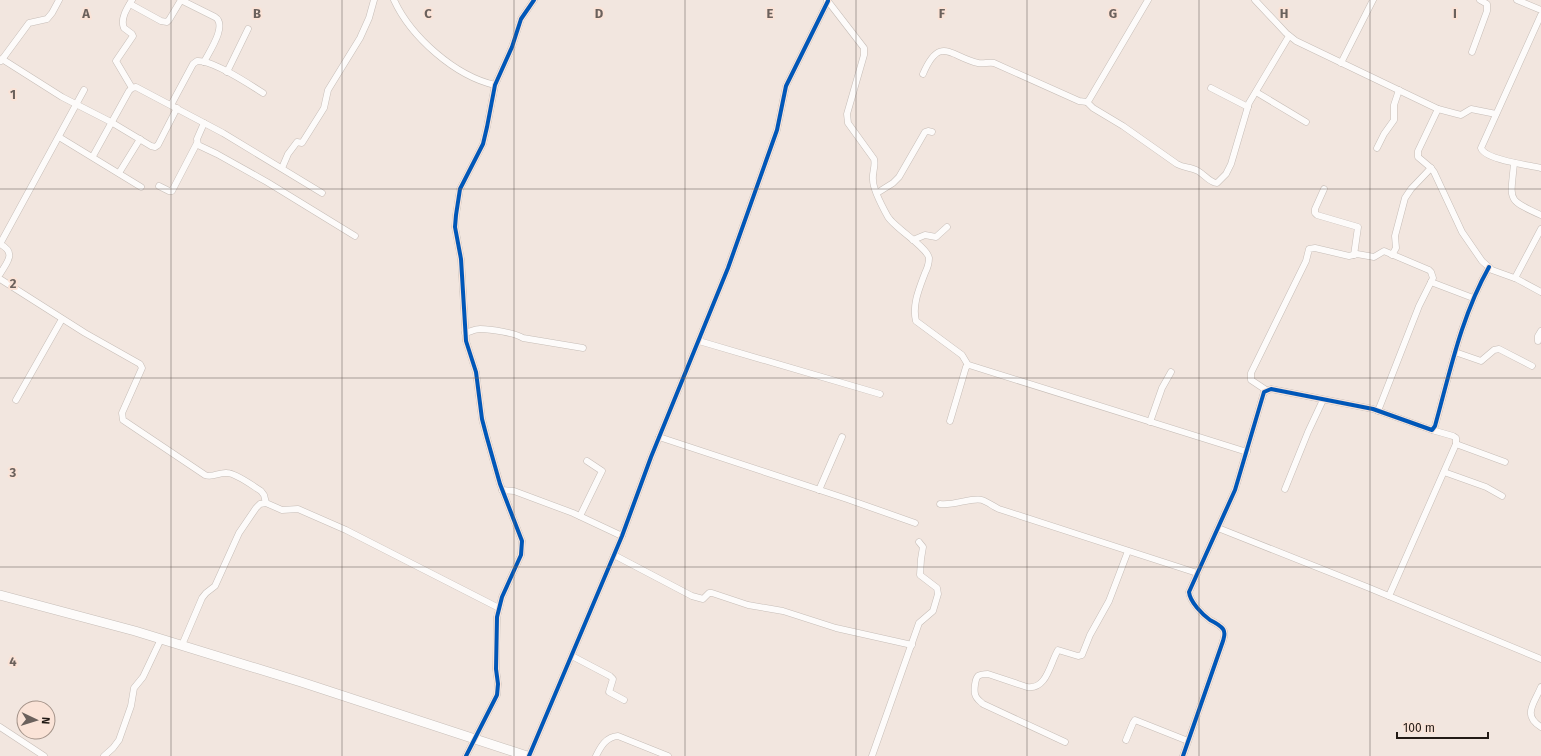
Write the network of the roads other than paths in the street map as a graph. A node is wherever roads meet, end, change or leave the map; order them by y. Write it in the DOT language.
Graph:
graph roads {
  1 [pos="59,0"];
  2 [pos="181,0"];
  3 [pos="374,0"];
  4 [pos="394,0"];
  5 [pos="534,0"];
  6 [pos="1148,0"];
  7 [pos="1255,0"];
  8 [pos="1373,0"];
  9 [pos="1480,0"];
  10 [pos="1517,0"];
  11 [pos="827,1"];
  12 [pos="131,2"];
  13 [pos="1541,10"];
  14 [pos="1540,19"];
  15 [pos="248,29"];
  16 [pos="1289,36"];
  17 [pos="1472,52"];
  18 [pos="1,60"];
  19 [pos="204,62"];
  20 [pos="1341,63"];
  21 [pos="227,72"];
  22 [pos="924,74"];
  23 [pos="495,85"];
  24 [pos="132,88"];
  25 [pos="1211,88"];
  26 [pos="84,90"];
  27 [pos="1399,90"];
  28 [pos="1256,92"];
  29 [pos="263,93"];
  30 [pos="1087,102"];
  31 [pos="76,104"];
  32 [pos="171,105"];
  33 [pos="1248,107"];
  34 [pos="177,108"];
  35 [pos="1438,109"];
  36 [pos="1496,114"];
  37 [pos="111,122"];
  38 [pos="1306,122"];
  39 [pos="204,123"];
  40 [pos="932,132"];
  41 [pos="59,137"];
  42 [pos="140,139"];
  43 [pos="197,143"];
  44 [pos="1377,148"];
  45 [pos="93,156"];
  46 [pos="1514,163"];
  47 [pos="282,168"];
  48 [pos="1431,168"];
  49 [pos="1541,168"];
  50 [pos="119,173"];
  51 [pos="158,186"];
  52 [pos="141,187"];
  53 [pos="1324,189"];
  54 [pos="322,193"];
  55 [pos="877,193"];
  56 [pos="1541,216"];
  57 [pos="947,227"];
  58 [pos="1541,229"];
  59 [pos="355,236"];
  60 [pos="913,240"];
  61 [pos="0,244"];
  62 [pos="1354,255"];
  63 [pos="1392,255"];
  64 [pos="1489,267"];
  65 [pos="0,274"];
  66 [pos="1515,278"];
  67 [pos="0,279"];
  68 [pos="1432,282"];
  69 [pos="1541,292"];
  70 [pos="1473,298"];
  71 [pos="62,319"];
  72 [pos="1541,331"];
  73 [pos="465,333"];
  74 [pos="699,341"];
  75 [pos="1538,341"];
  76 [pos="583,348"];
  77 [pos="1456,352"];
  78 [pos="968,365"];
  79 [pos="1532,366"];
  80 [pos="1171,372"];
  81 [pos="1266,390"];
  82 [pos="880,394"];
  83 [pos="16,400"];
  84 [pos="1323,400"];
  85 [pos="1378,411"];
  86 [pos="950,421"];
  87 [pos="1150,422"];
  88 [pos="1432,430"];
  89 [pos="842,437"];
  90 [pos="659,438"];
  91 [pos="1456,444"];
  92 [pos="1247,452"];
  93 [pos="587,461"];
  94 [pos="1505,462"];
  95 [pos="1444,472"];
  96 [pos="1285,489"];
  97 [pos="502,490"];
  98 [pos="819,490"];
  99 [pos="1502,496"];
  100 [pos="266,503"];
  101 [pos="940,504"];
  102 [pos="580,516"];
  103 [pos="915,523"];
  104 [pos="1218,528"];
  105 [pos="622,536"];
  106 [pos="919,542"];
  107 [pos="1128,551"];
  108 [pos="614,555"];
  109 [pos="1197,573"];
  110 [pos="0,595"];
  111 [pos="1389,596"];
  112 [pos="499,608"];
  113 [pos="161,639"];
  114 [pos="182,645"];
  115 [pos="912,645"];
  116 [pos="572,656"];
  117 [pos="1541,659"];
  118 [pos="1541,687"];
  119 [pos="624,700"];
  120 [pos="0,727"];
  121 [pos="1541,727"];
  122 [pos="475,739"];
  123 [pos="1126,740"];
  124 [pos="1188,741"];
  125 [pos="1065,742"];
  126 [pos="44,756"];
  127 [pos="104,756"];
  128 [pos="466,756"];
  129 [pos="528,756"];
  130 [pos="596,756"];
  131 [pos="668,756"];
  132 [pos="872,756"];
  133 [pos="1182,756"];
  1 -- 18 [label="street"];
  2 -- 12 [label="street"];
  2 -- 19 [label="street"];
  3 -- 47 [label="street"];
  4 -- 23 [label="street"];
  5 -- 23 [label="street"];
  6 -- 30 [label="street"];
  7 -- 16 [label="street"];
  8 -- 20 [label="street"];
  9 -- 17 [label="street"];
  10 -- 13 [label="street"];
  11 -- 55 [label="street"];
  11 -- 74 [label="street"];
  12 -- 24 [label="street"];
  14 -- 36 [label="street"];
  15 -- 21 [label="street"];
  16 -- 20 [label="street"];
  16 -- 28 [label="street"];
  18 -- 31 [label="street"];
  19 -- 21 [label="street"];
  19 -- 32 [label="street"];
  20 -- 27 [label="street"];
  21 -- 29 [label="street"];
  22 -- 30 [label="street"];
  23 -- 73 [label="street"];
  24 -- 32 [label="street"];
  24 -- 37 [label="street"];
  25 -- 33 [label="street"];
  26 -- 31 [label="street"];
  27 -- 35 [label="street"];
  27 -- 44 [label="street"];
  28 -- 33 [label="street"];
  28 -- 38 [label="street"];
  30 -- 33 [label="street"];
  31 -- 37 [label="street"];
  31 -- 41 [label="street"];
  32 -- 34 [label="street"];
  34 -- 39 [label="street"];
  34 -- 42 [label="street"];
  35 -- 36 [label="street"];
  35 -- 48 [label="street"];
  36 -- 46 [label="street"];
  37 -- 42 [label="street"];
  37 -- 45 [label="street"];
  39 -- 43 [label="street"];
  39 -- 47 [label="street"];
  40 -- 55 [label="street"];
  41 -- 45 [label="street"];
  41 -- 61 [label="street"];
  42 -- 50 [label="street"];
  43 -- 51 [label="street"];
  43 -- 59 [label="street"];
  45 -- 50 [label="street"];
  46 -- 49 [label="street"];
  46 -- 56 [label="street"];
  47 -- 54 [label="street"];
  48 -- 63 [label="street"];
  48 -- 64 [label="street"];
  50 -- 52 [label="street"];
  53 -- 62 [label="street"];
  55 -- 60 [label="street"];
  57 -- 60 [label="street"];
  58 -- 66 [label="street"];
  60 -- 78 [label="street"];
  61 -- 65 [label="street"];
  62 -- 63 [label="street"];
  62 -- 81 [label="street"];
  63 -- 68 [label="street"];
  64 -- 66 [label="street"];
  64 -- 70 [label="street"];
  66 -- 69 [label="street"];
  67 -- 71 [label="street"];
  68 -- 70 [label="street"];
  68 -- 85 [label="street"];
  70 -- 77 [label="street"];
  71 -- 83 [label="street"];
  71 -- 100 [label="street"];
  72 -- 75 [label="street"];
  73 -- 76 [label="street"];
  73 -- 97 [label="street"];
  74 -- 82 [label="street"];
  74 -- 90 [label="street"];
  77 -- 79 [label="street"];
  77 -- 88 [label="street"];
  78 -- 86 [label="street"];
  78 -- 87 [label="street"];
  80 -- 87 [label="street"];
  81 -- 84 [label="street"];
  81 -- 92 [label="street"];
  84 -- 85 [label="street"];
  84 -- 96 [label="street"];
  85 -- 88 [label="street"];
  87 -- 92 [label="street"];
  88 -- 91 [label="street"];
  89 -- 98 [label="street"];
  90 -- 98 [label="street"];
  90 -- 105 [label="street"];
  91 -- 94 [label="street"];
  91 -- 95 [label="street"];
  92 -- 104 [label="street"];
  93 -- 102 [label="street"];
  95 -- 99 [label="street"];
  95 -- 111 [label="street"];
  97 -- 102 [label="street"];
  97 -- 112 [label="street"];
  98 -- 103 [label="street"];
  100 -- 112 [label="street"];
  100 -- 114 [label="street"];
  101 -- 107 [label="street"];
  102 -- 105 [label="street"];
  104 -- 109 [label="street"];
  104 -- 111 [label="street"];
  105 -- 108 [label="street"];
  106 -- 115 [label="street"];
  107 -- 109 [label="street"];
  107 -- 125 [label="street"];
  108 -- 115 [label="street"];
  108 -- 116 [label="street"];
  109 -- 124 [label="street"];
  110 -- 113 [label="street"];
  111 -- 117 [label="street"];
  112 -- 122 [label="street"];
  113 -- 114 [label="street"];
  113 -- 127 [label="street"];
  114 -- 122 [label="street"];
  115 -- 132 [label="street"];
  116 -- 119 [label="street"];
  116 -- 129 [label="street"];
  118 -- 121 [label="street"];
  120 -- 126 [label="street"];
  122 -- 128 [label="street"];
  122 -- 129 [label="street"];
  123 -- 124 [label="street"];
  124 -- 133 [label="street"];
  130 -- 131 [label="street"];
}
